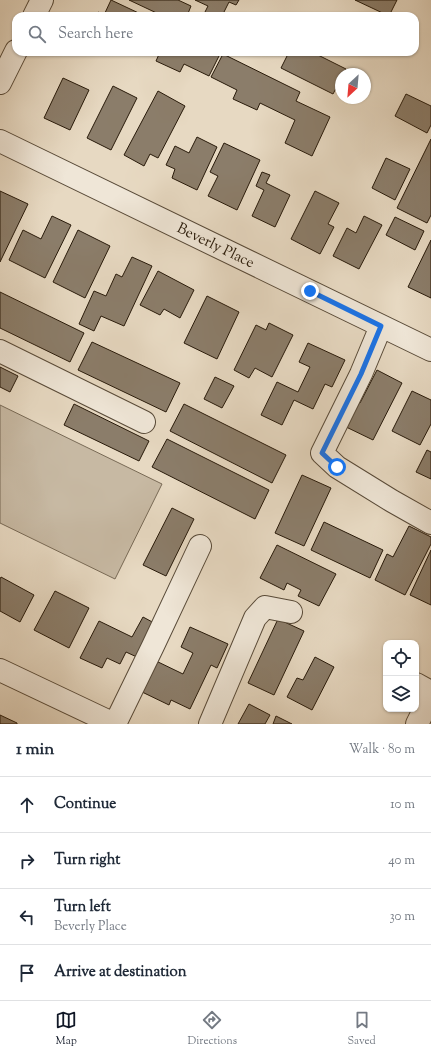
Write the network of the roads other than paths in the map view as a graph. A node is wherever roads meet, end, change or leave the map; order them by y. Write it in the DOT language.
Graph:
graph roads {
  1 [pos="42,0"];
  2 [pos="36,12"];
  3 [pos="14,56"];
  4 [pos="0,83"];
  5 [pos="0,141"];
  6 [pos="381,326"];
  7 [pos="431,350"];
  8 [pos="0,351"];
  9 [pos="144,422"];
  10 [pos="431,523"];
  11 [pos="200,546"];
  12 [pos="292,612"];
  13 [pos="0,670"];
  14 [pos="419,686"];
  15 [pos="110,723"];
  16 [pos="210,724"];
  17 [pos="417,724"];
  1 -- 2 [label="street"];
  3 -- 4 [label="street"];
  5 -- 6 [label="street, Beverly Place"];
  6 -- 7 [label="street, Beverly Place"];
  6 -- 10 [label="street"];
  8 -- 9 [label="street"];
  11 -- 15 [label="street"];
  12 -- 16 [label="street"];
  13 -- 15 [label="street"];
  14 -- 17 [label="street"];
}
